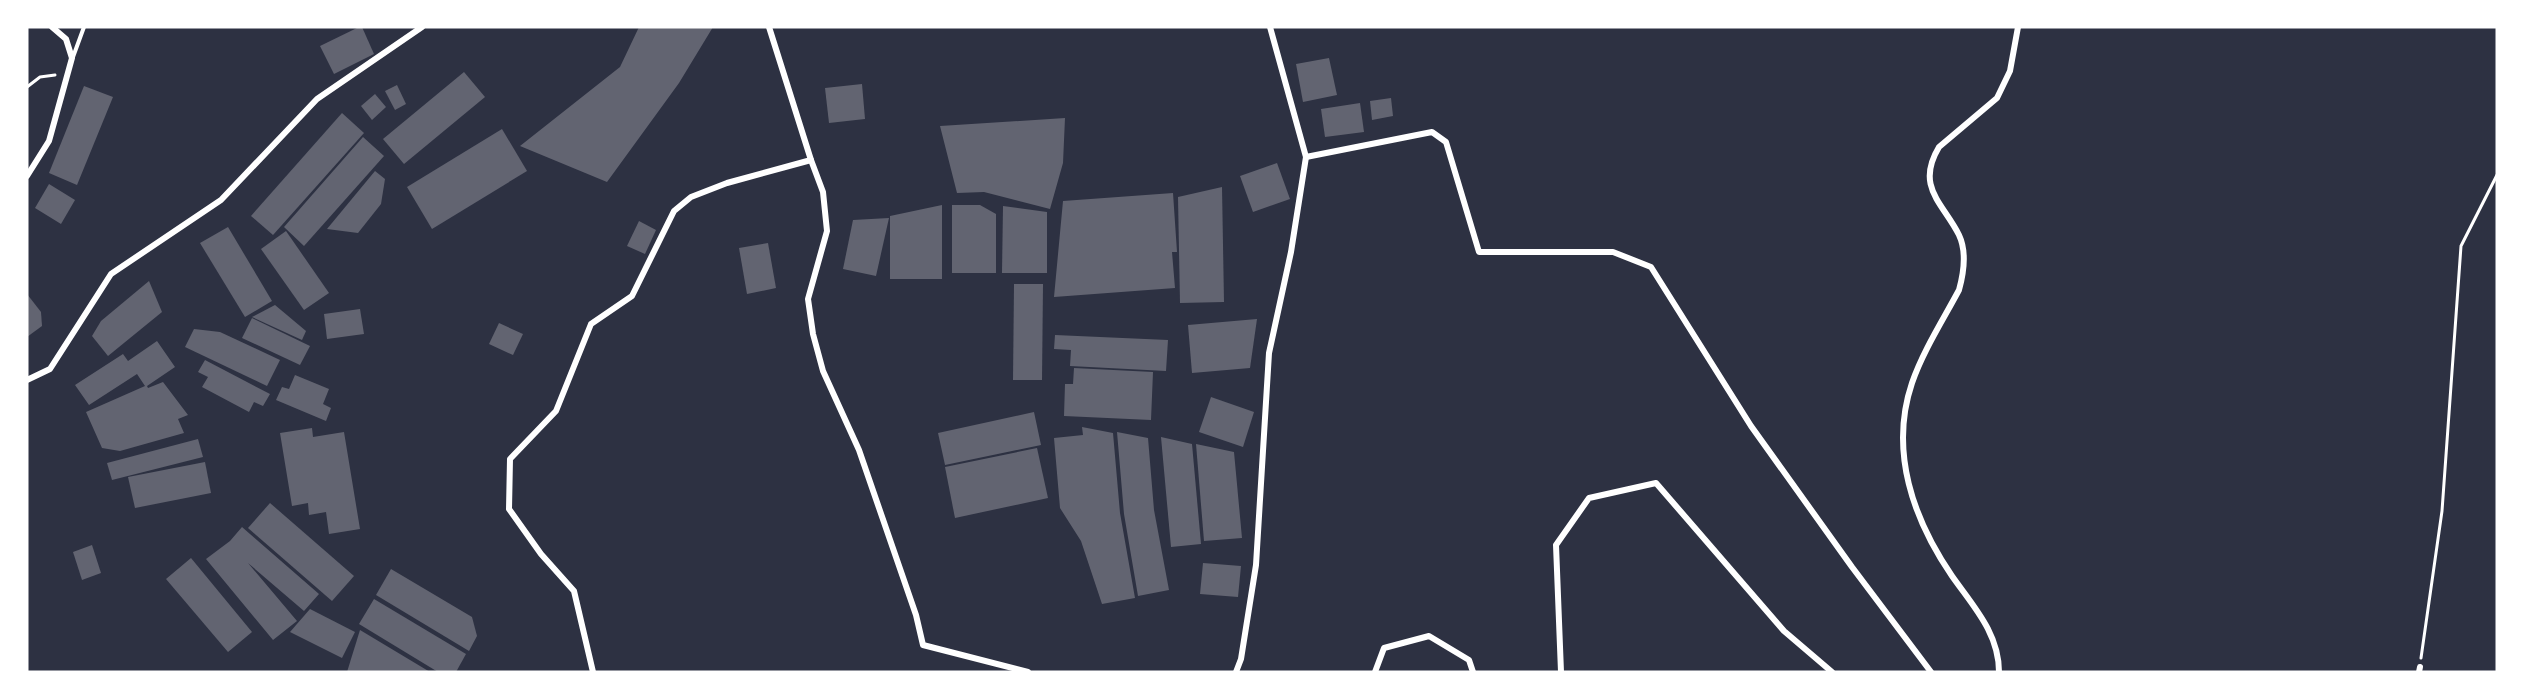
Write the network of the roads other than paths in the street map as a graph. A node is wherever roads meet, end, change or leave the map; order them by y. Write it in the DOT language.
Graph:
graph roads {
  1 [pos="52,27"];
  2 [pos="84,27"];
  3 [pos="422,27"];
  4 [pos="769,27"];
  5 [pos="1270,27"];
  6 [pos="2018,27"];
  7 [pos="72,58"];
  8 [pos="1306,157"];
  9 [pos="811,160"];
  10 [pos="27,176"];
  11 [pos="27,380"];
  12 [pos="593,672"];
  13 [pos="1028,672"];
  14 [pos="1236,672"];
  15 [pos="1375,672"];
  16 [pos="1473,672"];
  17 [pos="1561,672"];
  18 [pos="1832,672"];
  19 [pos="1932,672"];
  20 [pos="2000,672"];
  1 -- 7 [label="street"];
  2 -- 7 [label="lane"];
  3 -- 11 [label="street"];
  4 -- 9 [label="street"];
  5 -- 8 [label="street"];
  6 -- 20 [label="street"];
  7 -- 10 [label="street"];
  8 -- 14 [label="street"];
  8 -- 19 [label="street"];
  9 -- 12 [label="street"];
  9 -- 13 [label="street"];
  15 -- 16 [label="street"];
  17 -- 18 [label="street"];
}
